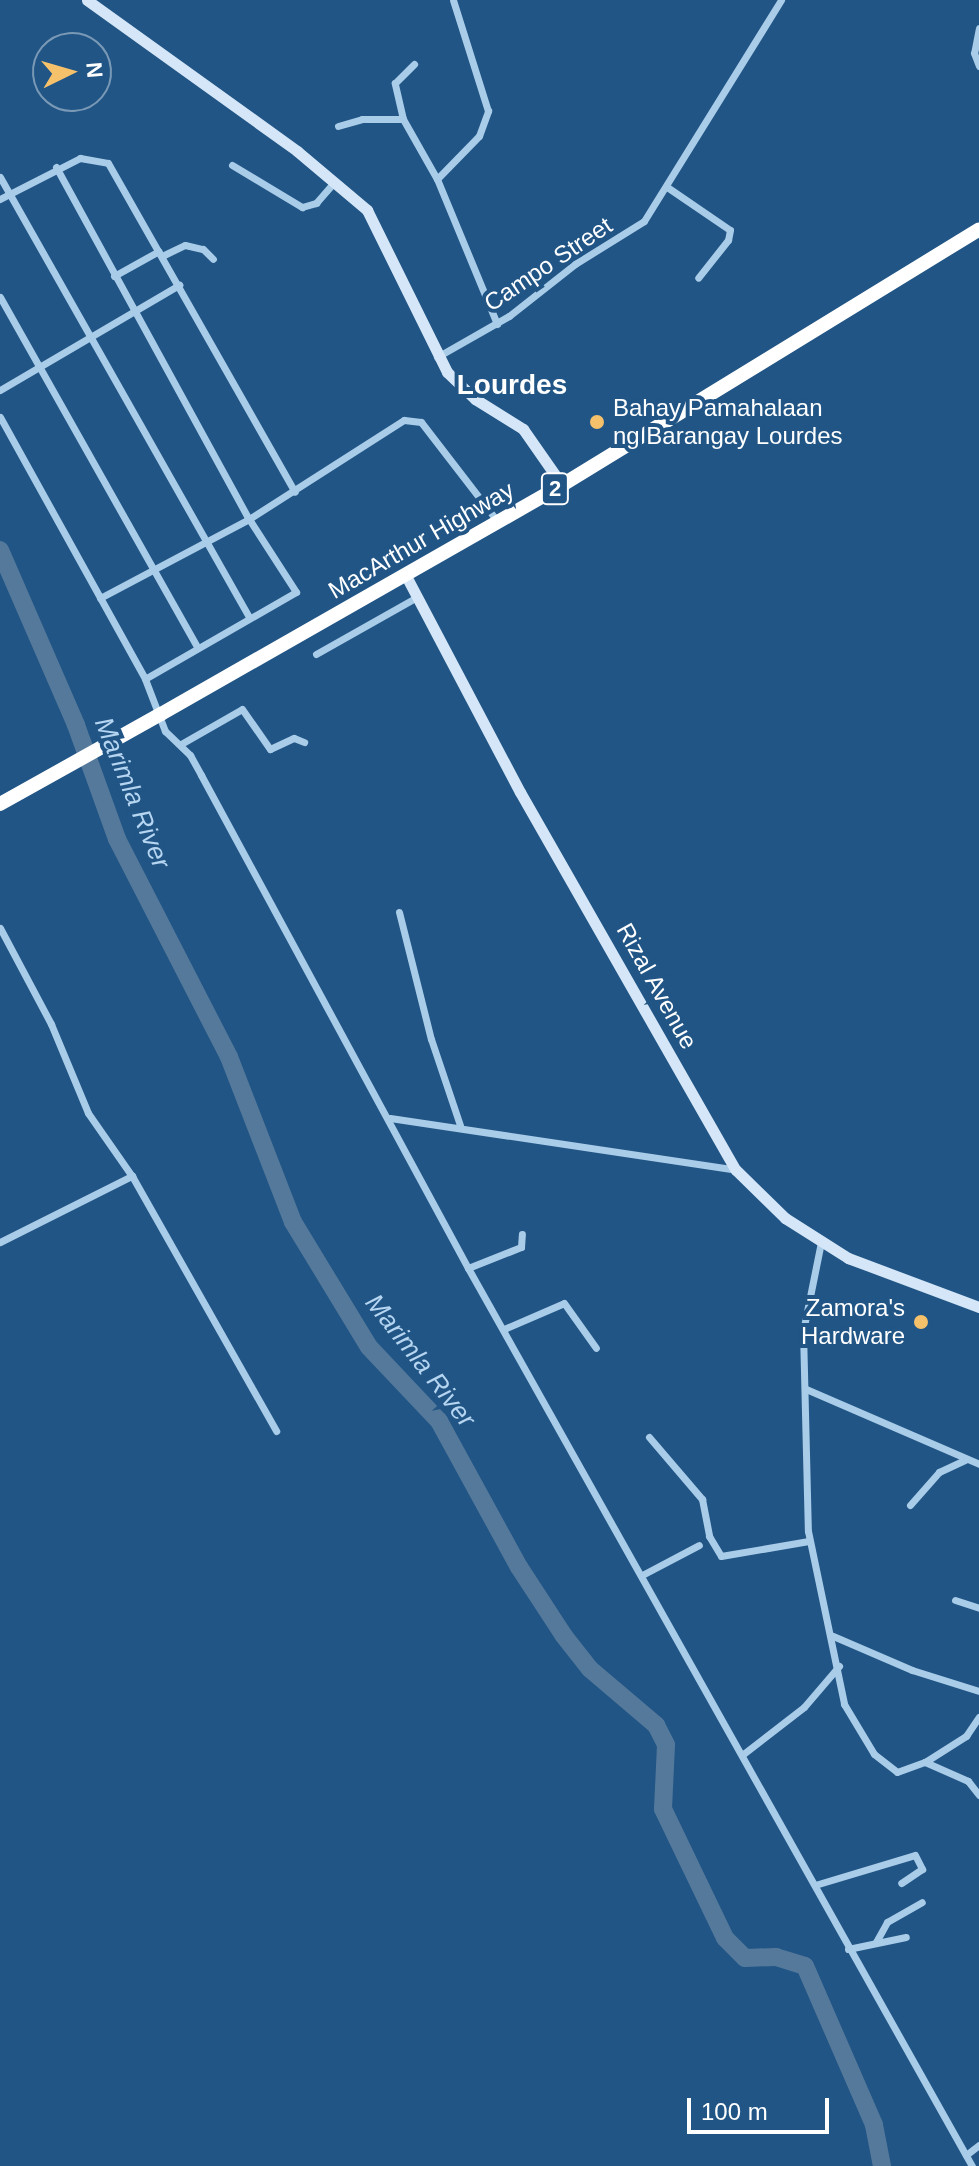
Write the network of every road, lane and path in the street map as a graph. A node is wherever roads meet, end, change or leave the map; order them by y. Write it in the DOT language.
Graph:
graph roads {
  1 [pos="87,0"];
  2 [pos="453,0"];
  3 [pos="781,0"];
  4 [pos="979,28"];
  5 [pos="414,64"];
  6 [pos="979,66"];
  7 [pos="403,119"];
  8 [pos="338,126"];
  9 [pos="232,165"];
  10 [pos="56,167"];
  11 [pos="0,177"];
  12 [pos="437,179"];
  13 [pos="335,181"];
  14 [pos="667,187"];
  15 [pos="9,194"];
  16 [pos="0,199"];
  17 [pos="979,229"];
  18 [pos="161,254"];
  19 [pos="213,259"];
  20 [pos="114,276"];
  21 [pos="698,278"];
  22 [pos="179,285"];
  23 [pos="0,297"];
  24 [pos="133,311"];
  25 [pos="497,324"];
  26 [pos="88,338"];
  27 [pos="437,357"];
  28 [pos="37,365"];
  29 [pos="0,390"];
  30 [pos="0,417"];
  31 [pos="562,485"];
  32 [pos="295,492"];
  33 [pos="249,519"];
  34 [pos="498,522"];
  35 [pos="203,545"];
  36 [pos="155,571"];
  37 [pos="405,574"];
  38 [pos="417,597"];
  39 [pos="100,598"];
  40 [pos="249,617"];
  41 [pos="197,647"];
  42 [pos="316,654"];
  43 [pos="145,679"];
  44 [pos="304,742"];
  45 [pos="181,744"];
  46 [pos="0,804"];
  47 [pos="399,912"];
  48 [pos="0,928"];
  49 [pos="390,1118"];
  50 [pos="460,1125"];
  51 [pos="736,1170"];
  52 [pos="132,1176"];
  53 [pos="522,1234"];
  54 [pos="0,1242"];
  55 [pos="821,1242"];
  56 [pos="468,1268"];
  57 [pos="979,1307"];
  58 [pos="504,1329"];
  59 [pos="596,1348"];
  60 [pos="806,1389"];
  61 [pos="276,1431"];
  62 [pos="649,1437"];
  63 [pos="965,1460"];
  64 [pos="979,1464"];
  65 [pos="910,1505"];
  66 [pos="809,1541"];
  67 [pos="699,1545"];
  68 [pos="644,1574"];
  69 [pos="955,1600"];
  70 [pos="979,1608"];
  71 [pos="833,1636"];
  72 [pos="839,1666"];
  73 [pos="979,1691"];
  74 [pos="979,1717"];
  75 [pos="742,1755"];
  76 [pos="925,1762"];
  77 [pos="979,1795"];
  78 [pos="901,1883"];
  79 [pos="815,1885"];
  80 [pos="922,1902"];
  81 [pos="906,1937"];
  82 [pos="876,1942"];
  83 [pos="848,1949"];
  84 [pos="979,2145"];
  85 [pos="966,2155"];
  86 [pos="972,2166"];
  1 -- 13 [label="street"];
  2 -- 12 [label="street"];
  3 -- 14 [label="street, Campo Street"];
  4 -- 6 [label="street"];
  5 -- 7 [label="street"];
  7 -- 8 [label="street"];
  7 -- 12 [label="street"];
  9 -- 13 [label="street"];
  10 -- 15 [label="street"];
  10 -- 18 [label="street"];
  10 -- 20 [label="street"];
  11 -- 15 [label="street"];
  12 -- 25 [label="street"];
  13 -- 27 [label="street"];
  14 -- 21 [label="street"];
  14 -- 25 [label="street, Campo Street"];
  15 -- 16 [label="street"];
  15 -- 26 [label="street"];
  17 -- 31 [label="highway, MacArthur Highway / 2"];
  18 -- 19 [label="street"];
  18 -- 20 [label="street"];
  18 -- 22 [label="street"];
  20 -- 24 [label="street"];
  22 -- 24 [label="street"];
  22 -- 32 [label="street"];
  23 -- 28 [label="street"];
  24 -- 26 [label="street"];
  24 -- 33 [label="street"];
  25 -- 27 [label="street, Campo Street"];
  26 -- 28 [label="street"];
  26 -- 35 [label="street"];
  27 -- 31 [label="street"];
  28 -- 29 [label="street"];
  28 -- 36 [label="street"];
  30 -- 39 [label="street"];
  31 -- 34 [label="highway, MacArthur Highway / 2"];
  32 -- 33 [label="street"];
  32 -- 34 [label="street"];
  33 -- 35 [label="street"];
  33 -- 40 [label="street"];
  34 -- 37 [label="highway, MacArthur Highway / 2"];
  35 -- 36 [label="street"];
  35 -- 40 [label="street"];
  36 -- 39 [label="street"];
  36 -- 41 [label="street"];
  37 -- 38 [label="street, Rizal Avenue"];
  37 -- 46 [label="highway, MacArthur Highway / 2, bridge"];
  38 -- 42 [label="street"];
  38 -- 51 [label="street, Rizal Avenue"];
  39 -- 43 [label="street"];
  40 -- 41 [label="street"];
  41 -- 43 [label="street"];
  43 -- 45 [label="street"];
  44 -- 45 [label="street"];
  45 -- 49 [label="street"];
  47 -- 50 [label="street"];
  48 -- 52 [label="street"];
  49 -- 50 [label="street"];
  49 -- 56 [label="street"];
  50 -- 51 [label="street"];
  51 -- 55 [label="street, Rizal Avenue"];
  52 -- 54 [label="street"];
  52 -- 61 [label="street"];
  53 -- 56 [label="street"];
  55 -- 57 [label="street, Rizal Avenue"];
  55 -- 60 [label="street"];
  56 -- 58 [label="street"];
  58 -- 59 [label="street"];
  58 -- 68 [label="street"];
  60 -- 63 [label="street"];
  60 -- 66 [label="street"];
  62 -- 66 [label="street"];
  63 -- 64 [label="street"];
  63 -- 65 [label="street"];
  66 -- 71 [label="street"];
  67 -- 68 [label="street"];
  68 -- 75 [label="street"];
  69 -- 70 [label="street"];
  71 -- 72 [label="street"];
  71 -- 73 [label="street"];
  72 -- 75 [label="street"];
  72 -- 76 [label="street"];
  74 -- 76 [label="street"];
  75 -- 79 [label="street"];
  76 -- 77 [label="street"];
  78 -- 79 [label="street"];
  79 -- 83 [label="street"];
  80 -- 82 [label="street"];
  81 -- 82 [label="street"];
  82 -- 83 [label="street"];
  83 -- 85 [label="street"];
  84 -- 85 [label="street"];
  85 -- 86 [label="street"];
}
